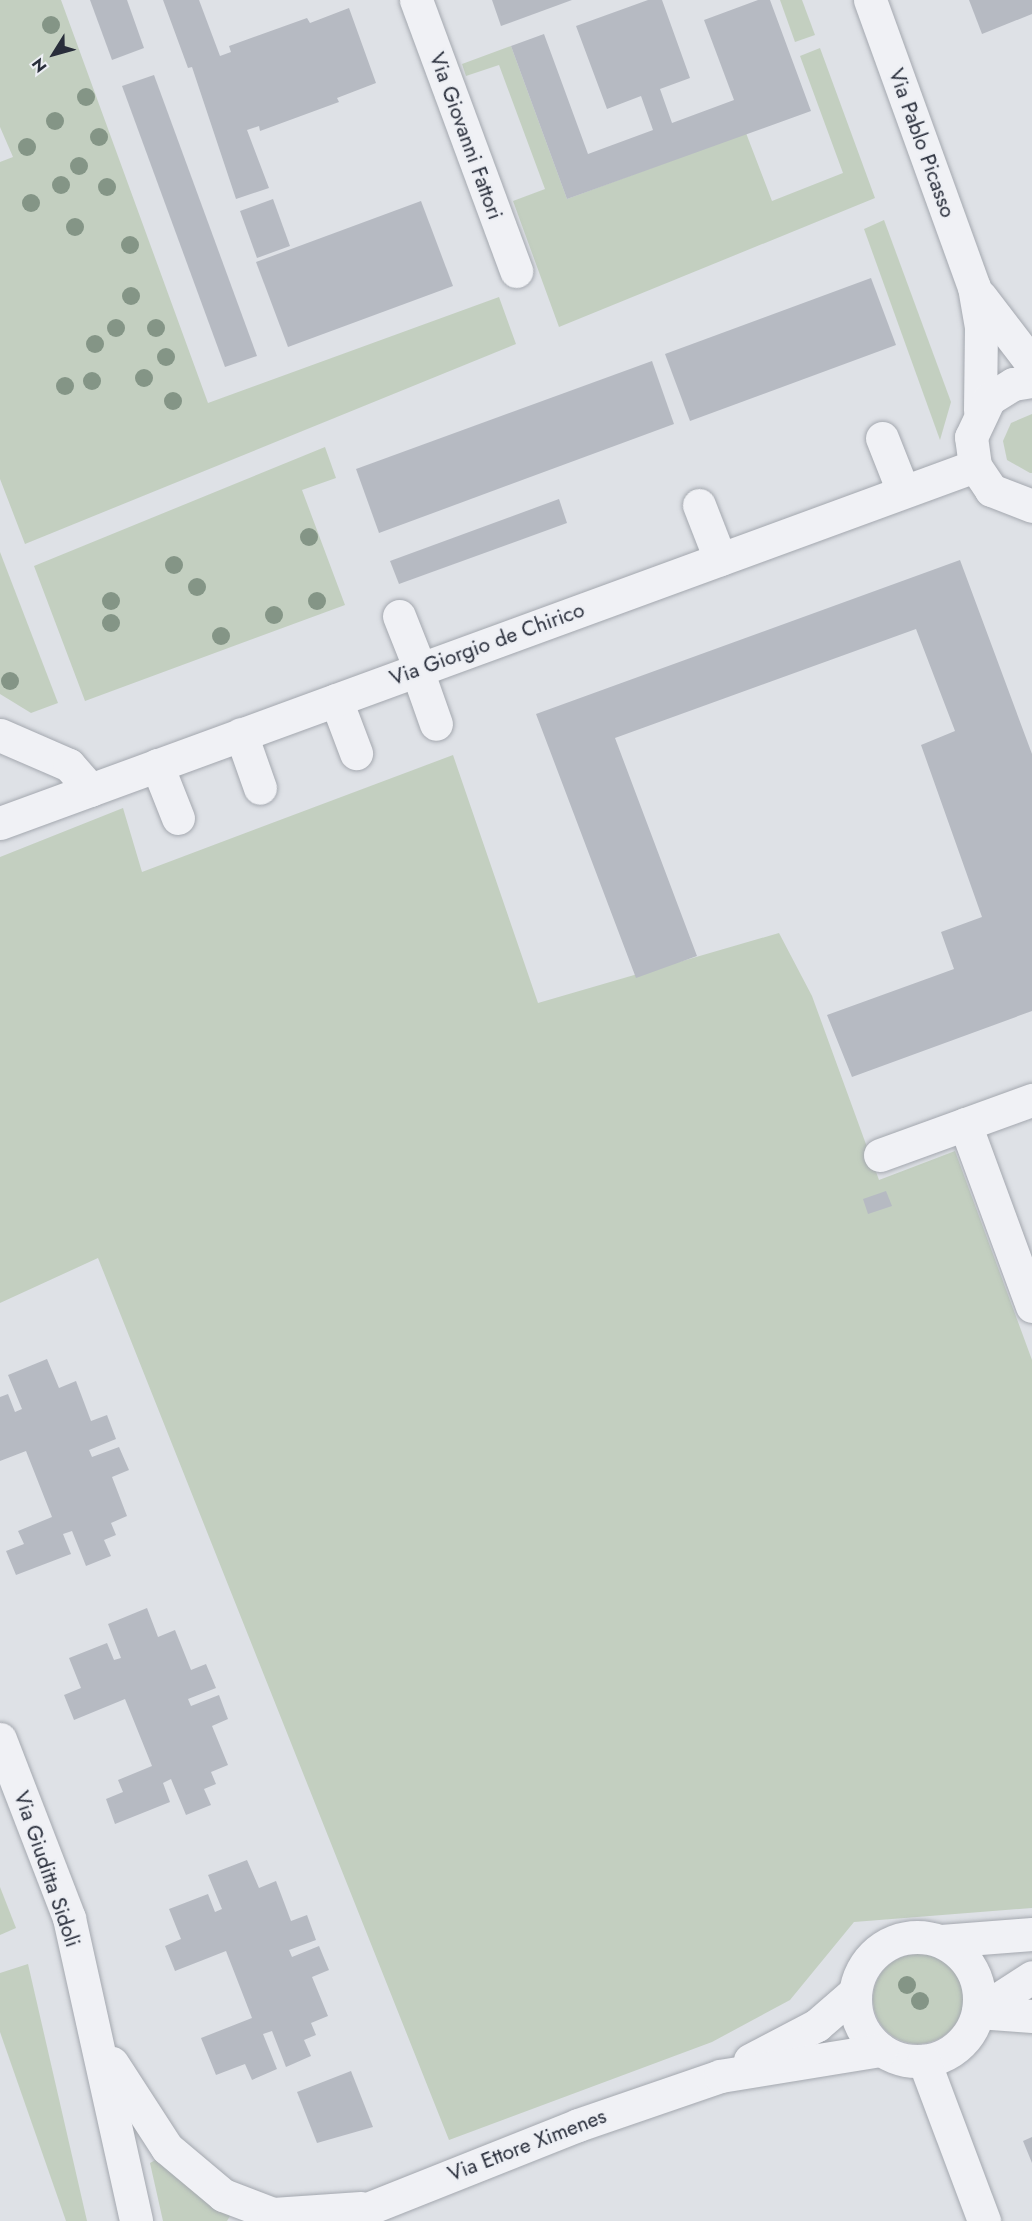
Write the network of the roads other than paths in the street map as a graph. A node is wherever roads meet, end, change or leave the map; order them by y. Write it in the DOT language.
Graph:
graph roads {
  1 [pos="416,0"];
  2 [pos="870,0"];
  3 [pos="516,271"];
  4 [pos="974,287"];
  5 [pos="1032,364"];
  6 [pos="1032,381"];
  7 [pos="980,410"];
  8 [pos="882,438"];
  9 [pos="975,466"];
  10 [pos="903,491"];
  11 [pos="699,505"];
  12 [pos="1026,510"];
  13 [pos="720,559"];
  14 [pos="399,616"];
  15 [pos="419,669"];
  16 [pos="336,700"];
  17 [pos="436,724"];
  18 [pos="241,734"];
  19 [pos="0,735"];
  20 [pos="356,753"];
  21 [pos="157,765"];
  22 [pos="260,788"];
  23 [pos="91,790"];
  24 [pos="178,818"];
  25 [pos="0,823"];
  26 [pos="1032,1100"];
  27 [pos="965,1124"];
  28 [pos="880,1155"];
  29 [pos="1032,1306"];
  30 [pos="0,1739"];
  31 [pos="1032,1934"];
  32 [pos="941,1941"];
  33 [pos="1032,1977"];
  34 [pos="855,1992"];
  35 [pos="88,2001"];
  36 [pos="978,2012"];
  37 [pos="1032,2016"];
  38 [pos="881,2049"];
  39 [pos="924,2061"];
  40 [pos="720,2076"];
  41 [pos="366,2206"];
  42 [pos="136,2221"];
  43 [pos="337,2221"];
  44 [pos="984,2221"];
  1 -- 3 [label="street, Via Giovanni Fattori"];
  2 -- 4 [label="street, Via Pablo Picasso"];
  4 -- 5 [label="street, Via Pablo Picasso"];
  4 -- 7 [label="street, Via Pablo Picasso"];
  6 -- 7 [label="street"];
  7 -- 9 [label="street"];
  8 -- 10 [label="street"];
  9 -- 10 [label="street, Via Giorgio de Chirico"];
  9 -- 12 [label="street"];
  10 -- 13 [label="street, Via Giorgio de Chirico"];
  11 -- 13 [label="street"];
  13 -- 15 [label="street, Via Giorgio de Chirico"];
  14 -- 15 [label="street"];
  15 -- 16 [label="street, Via Giorgio de Chirico"];
  15 -- 17 [label="street"];
  16 -- 18 [label="street, Via Giorgio de Chirico"];
  16 -- 20 [label="street"];
  18 -- 21 [label="street, Via Giorgio de Chirico"];
  18 -- 22 [label="street"];
  19 -- 23 [label="street"];
  21 -- 23 [label="street, Via Giorgio de Chirico"];
  21 -- 24 [label="street"];
  23 -- 25 [label="street, Via Giorgio de Chirico"];
  26 -- 27 [label="street"];
  27 -- 28 [label="street"];
  27 -- 29 [label="street"];
  30 -- 35 [label="street, Via Giuditta Sidoli"];
  31 -- 32 [label="street, Via Ettore Ximenes"];
  32 -- 34 [label="street, Via Ettore Ximenes"];
  32 -- 36 [label="street"];
  33 -- 36 [label="street"];
  34 -- 38 [label="street"];
  34 -- 40 [label="street, Via Ettore Ximenes"];
  35 -- 41 [label="street, Via Giuditta Sidoli"];
  35 -- 42 [label="street, Via Giuditta Sidoli"];
  36 -- 37 [label="street"];
  36 -- 39 [label="street"];
  38 -- 39 [label="street, Via Ettore Ximenes"];
  38 -- 40 [label="street, Via Ettore Ximenes"];
  39 -- 44 [label="street"];
  40 -- 41 [label="street, Via Ettore Ximenes"];
  41 -- 43 [label="street, Via Ettore Ximenes"];
}
